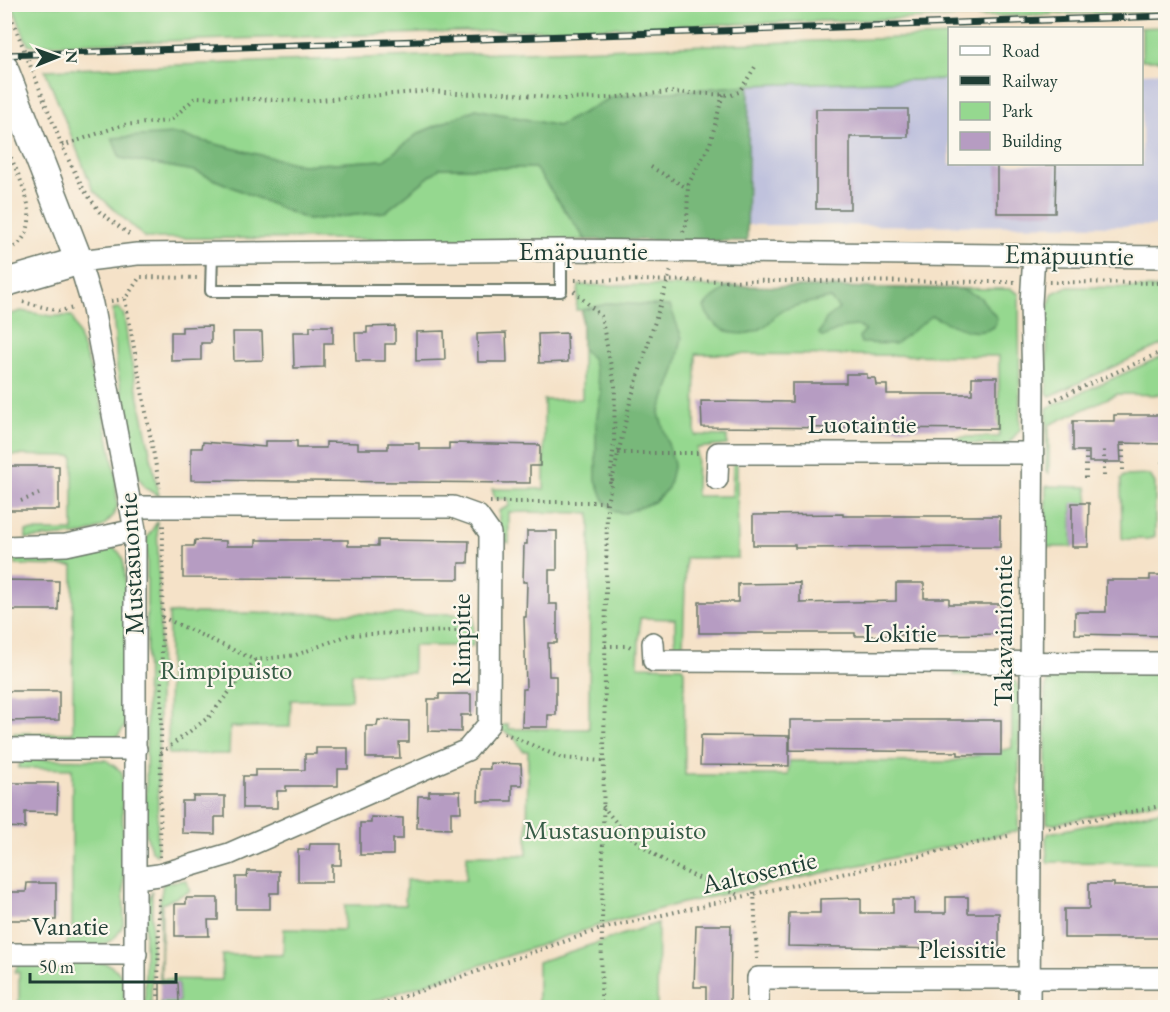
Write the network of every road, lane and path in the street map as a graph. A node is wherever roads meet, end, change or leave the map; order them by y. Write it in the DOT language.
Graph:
graph roads {
  1 [pos="6,4"];
  2 [pos="754,67"];
  3 [pos="4,68"];
  4 [pos="723,94"];
  5 [pos="4,141"];
  6 [pos="62,146"];
  7 [pos="651,167"];
  8 [pos="688,188"];
  9 [pos="561,250"];
  10 [pos="674,252"];
  11 [pos="5,253"];
  12 [pos="212,253"];
  13 [pos="137,254"];
  14 [pos="1034,255"];
  15 [pos="1166,257"];
  16 [pos="79,261"];
  17 [pos="140,277"];
  18 [pos="212,278"];
  19 [pos="561,280"];
  20 [pos="669,280"];
  21 [pos="1031,282"];
  22 [pos="1166,283"];
  23 [pos="9,294"];
  24 [pos="92,304"];
  25 [pos="1166,350"];
  26 [pos="1042,405"];
  27 [pos="1123,443"];
  28 [pos="1164,444"];
  29 [pos="1104,447"];
  30 [pos="1086,451"];
  31 [pos="618,453"];
  32 [pos="718,453"];
  33 [pos="1031,453"];
  34 [pos="1163,469"];
  35 [pos="1123,470"];
  36 [pos="1104,476"];
  37 [pos="1086,478"];
  38 [pos="717,479"];
  39 [pos="39,494"];
  40 [pos="21,501"];
  41 [pos="607,503"];
  42 [pos="133,507"];
  43 [pos="478,516"];
  44 [pos="135,530"];
  45 [pos="4,547"];
  46 [pos="162,617"];
  47 [pos="490,629"];
  48 [pos="605,646"];
  49 [pos="653,652"];
  50 [pos="255,660"];
  51 [pos="1032,662"];
  52 [pos="1166,663"];
  53 [pos="501,732"];
  54 [pos="4,749"];
  55 [pos="136,749"];
  56 [pos="160,753"];
  57 [pos="603,761"];
  58 [pos="603,805"];
  59 [pos="1166,805"];
  60 [pos="1029,832"];
  61 [pos="136,878"];
  62 [pos="754,892"];
  63 [pos="741,895"];
  64 [pos="601,929"];
  65 [pos="4,954"];
  66 [pos="136,954"];
  67 [pos="1029,977"];
  68 [pos="758,978"];
  69 [pos="1166,978"];
  70 [pos="135,1008"];
  71 [pos="370,1008"];
  72 [pos="601,1008"];
  73 [pos="758,1008"];
  74 [pos="1029,1008"];
  1 -- 6 [label="path"];
  2 -- 4 [label="path"];
  3 -- 16 [label="street, Mustasuontie"];
  4 -- 6 [label="path"];
  4 -- 8 [label="path"];
  5 -- 11 [label="path"];
  6 -- 13 [label="path"];
  7 -- 8 [label="path"];
  8 -- 10 [label="path"];
  9 -- 10 [label="street, Emäpuuntie"];
  9 -- 12 [label="street, Emäpuuntie"];
  9 -- 19 [label="lane"];
  10 -- 14 [label="street, Emäpuuntie"];
  10 -- 20 [label="path"];
  12 -- 13 [label="street, Emäpuuntie"];
  12 -- 18 [label="lane"];
  13 -- 16 [label="street, Emäpuuntie"];
  13 -- 17 [label="path"];
  14 -- 15 [label="street, Emäpuuntie"];
  14 -- 21 [label="street, Takavainiontie"];
  16 -- 23 [label="street, Emäpuuntie"];
  16 -- 24 [label="street, Mustasuontie"];
  17 -- 18 [label="path"];
  17 -- 24 [label="path"];
  18 -- 19 [label="lane"];
  19 -- 20 [label="path"];
  19 -- 41 [label="path"];
  20 -- 21 [label="path"];
  20 -- 31 [label="path"];
  21 -- 22 [label="path"];
  21 -- 33 [label="street, Takavainiontie"];
  23 -- 24 [label="path"];
  24 -- 42 [label="street, Mustasuontie"];
  25 -- 26 [label="path"];
  27 -- 35 [label="path"];
  28 -- 34 [label="path"];
  29 -- 36 [label="path"];
  30 -- 37 [label="path"];
  31 -- 32 [label="path"];
  31 -- 41 [label="path"];
  32 -- 33 [label="street, Luotaintie"];
  32 -- 38 [label="street"];
  33 -- 51 [label="street, Takavainiontie"];
  39 -- 40 [label="path"];
  41 -- 43 [label="path"];
  41 -- 48 [label="path"];
  42 -- 43 [label="street"];
  42 -- 44 [label="street, Mustasuontie"];
  43 -- 47 [label="street, Rimpitie"];
  44 -- 45 [label="street"];
  44 -- 55 [label="street, Mustasuontie"];
  46 -- 50 [label="path"];
  47 -- 50 [label="path"];
  47 -- 61 [label="street, Rimpitie"];
  48 -- 49 [label="path"];
  48 -- 57 [label="path"];
  49 -- 51 [label="street, Lokitie"];
  50 -- 56 [label="path"];
  51 -- 52 [label="street, Lokitie"];
  51 -- 60 [label="street, Takavainiontie"];
  53 -- 57 [label="path"];
  54 -- 55 [label="street"];
  55 -- 61 [label="street, Mustasuontie"];
  57 -- 58 [label="path"];
  58 -- 63 [label="path"];
  58 -- 64 [label="path"];
  59 -- 60 [label="path, Aaltosentie"];
  60 -- 62 [label="path, Aaltosentie"];
  60 -- 67 [label="street, Takavainiontie"];
  61 -- 66 [label="street, Mustasuontie"];
  62 -- 63 [label="path, Aaltosentie"];
  62 -- 68 [label="path"];
  63 -- 64 [label="path, Aaltosentie"];
  64 -- 71 [label="path, Aaltosentie"];
  64 -- 72 [label="path"];
  65 -- 66 [label="street, Vanatie"];
  66 -- 70 [label="street, Mustasuontie"];
  67 -- 68 [label="street, Pleissitie"];
  67 -- 69 [label="street, Pleissitie"];
  67 -- 74 [label="street, Takavainiontie"];
  68 -- 73 [label="street"];
}
